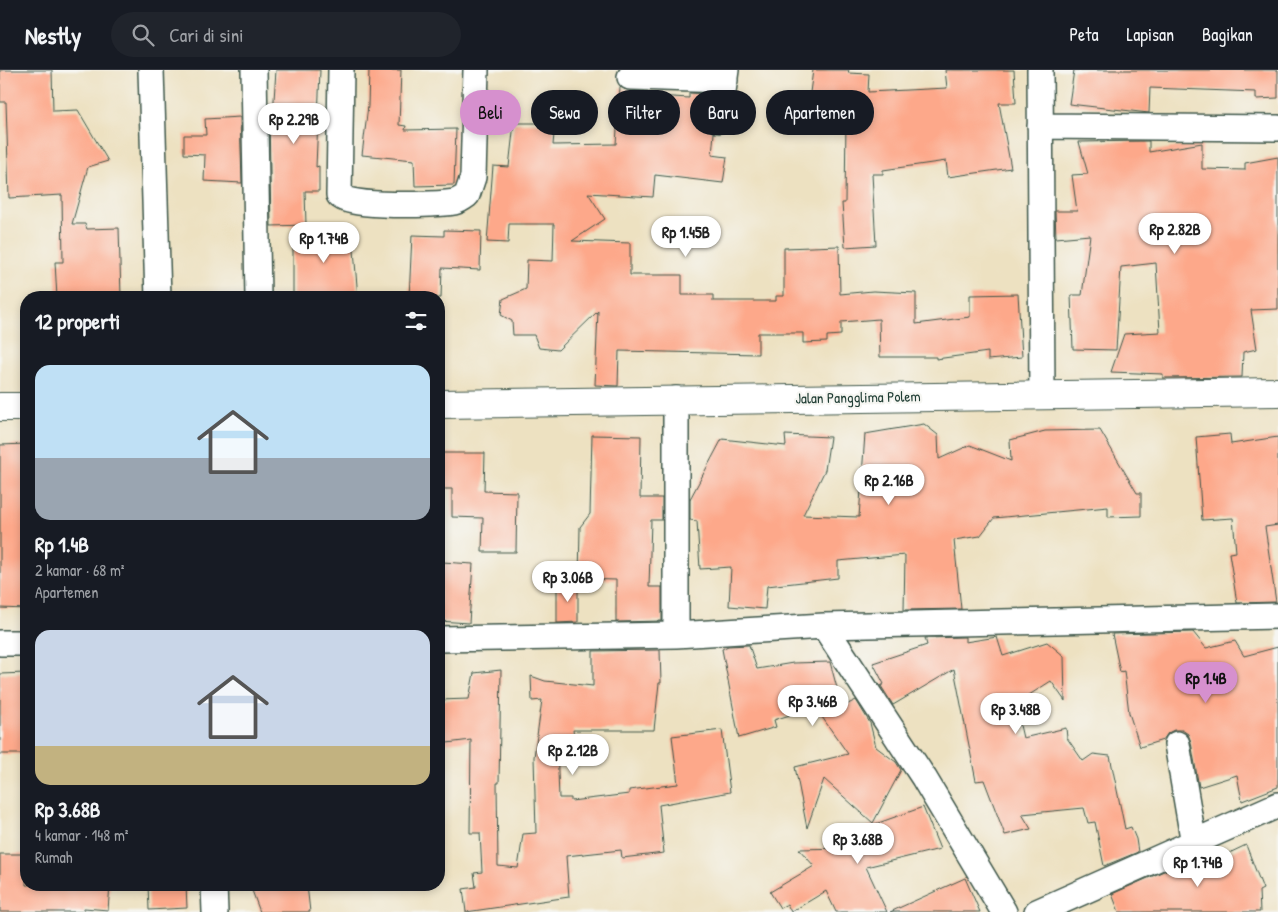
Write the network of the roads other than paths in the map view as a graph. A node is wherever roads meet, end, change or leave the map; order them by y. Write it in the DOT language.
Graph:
graph roads {
  1 [pos="151,70"];
  2 [pos="254,70"];
  3 [pos="341,70"];
  4 [pos="476,70"];
  5 [pos="1040,70"];
  6 [pos="726,75"];
  7 [pos="630,77"];
  8 [pos="724,90"];
  9 [pos="1040,126"];
  10 [pos="1278,128"];
  11 [pos="158,291"];
  12 [pos="258,291"];
  13 [pos="1278,392"];
  14 [pos="1042,395"];
  15 [pos="676,399"];
  16 [pos="445,404"];
  17 [pos="20,407"];
  18 [pos="0,408"];
  19 [pos="1278,616"];
  20 [pos="824,626"];
  21 [pos="676,635"];
  22 [pos="445,639"];
  23 [pos="0,643"];
  24 [pos="20,643"];
  25 [pos="1177,744"];
  26 [pos="1278,805"];
  27 [pos="1194,844"];
  28 [pos="214,891"];
  29 [pos="216,912"];
  30 [pos="1004,912"];
  31 [pos="1037,912"];
  1 -- 11 [label="street"];
  2 -- 12 [label="street"];
  3 -- 4 [label="street"];
  5 -- 9 [label="street"];
  6 -- 7 [label="street"];
  6 -- 8 [label="street"];
  9 -- 10 [label="street"];
  9 -- 14 [label="street"];
  13 -- 14 [label="street, Jalan Pangglima Polem"];
  14 -- 15 [label="street, Jalan Pangglima Polem"];
  15 -- 16 [label="street, Jalan Pangglima Polem"];
  15 -- 21 [label="street"];
  17 -- 18 [label="street"];
  19 -- 20 [label="street"];
  20 -- 21 [label="street"];
  20 -- 30 [label="street"];
  21 -- 22 [label="street"];
  23 -- 24 [label="street"];
  25 -- 27 [label="street"];
  26 -- 27 [label="street"];
  27 -- 31 [label="street"];
  28 -- 29 [label="street"];
}
